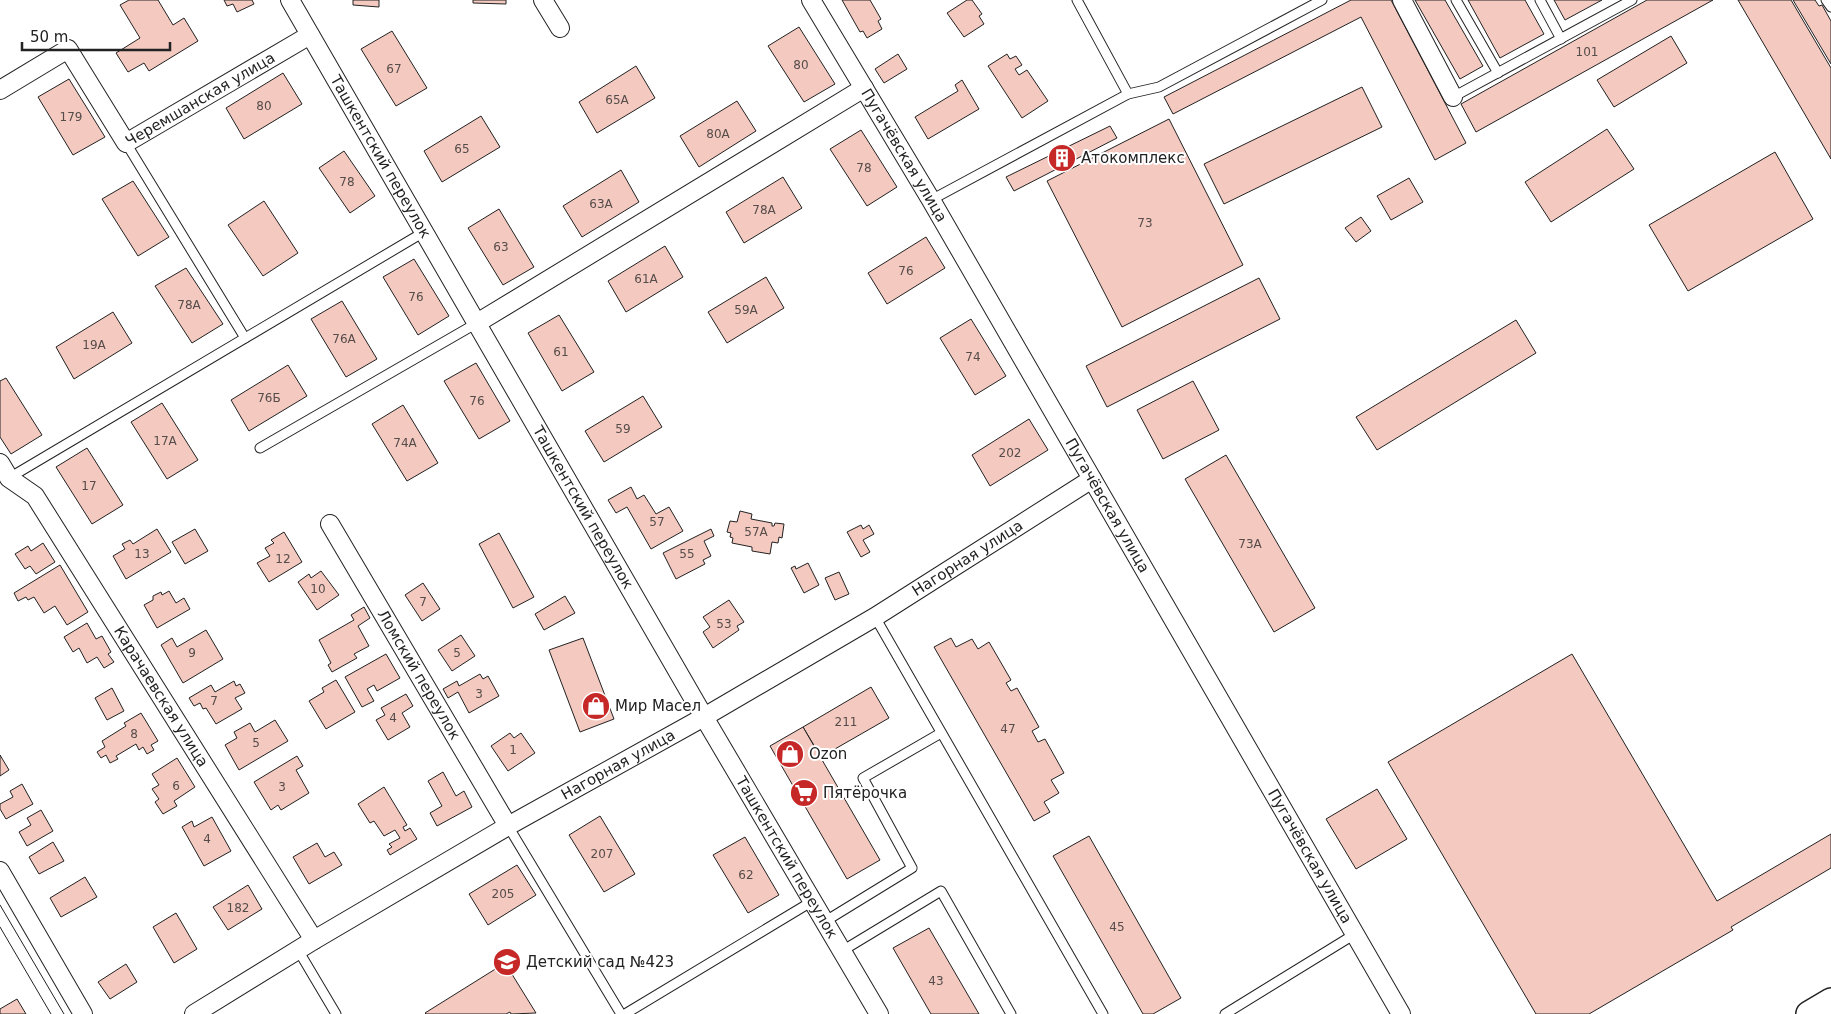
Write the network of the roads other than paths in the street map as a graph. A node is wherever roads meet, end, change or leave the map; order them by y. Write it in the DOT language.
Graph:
graph roads {
  1 [pos="290,0"];
  2 [pos="544,0"];
  3 [pos="811,0"];
  4 [pos="1077,0"];
  5 [pos="1322,0"];
  6 [pos="1402,0"];
  7 [pos="1456,0"];
  8 [pos="1540,0"];
  9 [pos="1826,0"];
  10 [pos="1630,1"];
  11 [pos="1831,7"];
  12 [pos="560,28"];
  13 [pos="310,35"];
  14 [pos="1561,38"];
  15 [pos="1498,73"];
  16 [pos="864,88"];
  17 [pos="0,90"];
  18 [pos="1128,94"];
  19 [pos="1453,97"];
  20 [pos="126,144"];
  21 [pos="931,200"];
  22 [pos="424,232"];
  23 [pos="477,323"];
  24 [pos="245,338"];
  25 [pos="260,448"];
  26 [pos="0,463"];
  27 [pos="9,478"];
  28 [pos="1092,479"];
  29 [pos="330,524"];
  30 [pos="875,618"];
  31 [pos="704,717"];
  32 [pos="941,733"];
  33 [pos="508,826"];
  34 [pos="0,871"];
  35 [pos="811,902"];
  36 [pos="824,922"];
  37 [pos="1355,934"];
  38 [pos="314,940"];
  39 [pos="298,950"];
  40 [pos="842,950"];
  41 [pos="1831,1001"];
  42 [pos="83,1014"];
  43 [pos="194,1014"];
  44 [pos="336,1014"];
  45 [pos="623,1014"];
  46 [pos="879,1014"];
  47 [pos="1011,1014"];
  48 [pos="1103,1014"];
  49 [pos="1226,1014"];
  50 [pos="1401,1014"];
  51 [pos="1809,1014"];
  1 -- 13 [label="street, Ташкентский переулок"];
  2 -- 12 [label="street"];
  3 -- 16 [label="street, Пугачёвская улица"];
  4 -- 18 [label="lane"];
  5 -- 18 [label="lane"];
  6 -- 19 [label="street"];
  7 -- 15 [label="lane"];
  8 -- 14 [label="lane"];
  9 -- 11 [label="lane"];
  10 -- 14 [label="lane"];
  13 -- 20 [label="street, Черемшанская улица"];
  13 -- 22 [label="street, Ташкентский переулок"];
  14 -- 15 [label="lane"];
  15 -- 19 [label="lane"];
  16 -- 21 [label="street, Пугачёвская улица"];
  16 -- 23 [label="street"];
  17 -- 20 [label="street, Черемшанская улица"];
  18 -- 21 [label="lane"];
  20 -- 24 [label="lane"];
  21 -- 28 [label="street, Пугачёвская улица"];
  22 -- 23 [label="street, Ташкентский переулок"];
  22 -- 24 [label="lane"];
  23 -- 25 [label="lane"];
  23 -- 31 [label="street, Ташкентский переулок"];
  24 -- 27 [label="lane"];
  26 -- 27 [label="street, Карачаевская улица"];
  27 -- 38 [label="street, Карачаевская улица"];
  28 -- 30 [label="street, Нагорная улица"];
  28 -- 37 [label="street, Пугачёвская улица"];
  29 -- 33 [label="street, Ломский переулок"];
  30 -- 31 [label="street, Нагорная улица"];
  30 -- 32 [label="lane"];
  31 -- 33 [label="street, Нагорная улица"];
  31 -- 35 [label="street, Ташкентский переулок"];
  32 -- 36 [label="lane"];
  32 -- 48 [label="lane"];
  33 -- 38 [label="street, Нагорная улица"];
  33 -- 45 [label="lane"];
  34 -- 42 [label="street"];
  35 -- 36 [label="street, Ташкентский переулок"];
  35 -- 45 [label="lane"];
  36 -- 40 [label="street, Ташкентский переулок"];
  37 -- 49 [label="lane"];
  37 -- 50 [label="street, Пугачёвская улица"];
  38 -- 39 [label="street, Нагорная улица"];
  39 -- 43 [label="street, Нагорная улица"];
  39 -- 44 [label="lane"];
  40 -- 46 [label="street, Ташкентский переулок"];
  40 -- 47 [label="lane"];
  41 -- 51 [label="street"];
}
